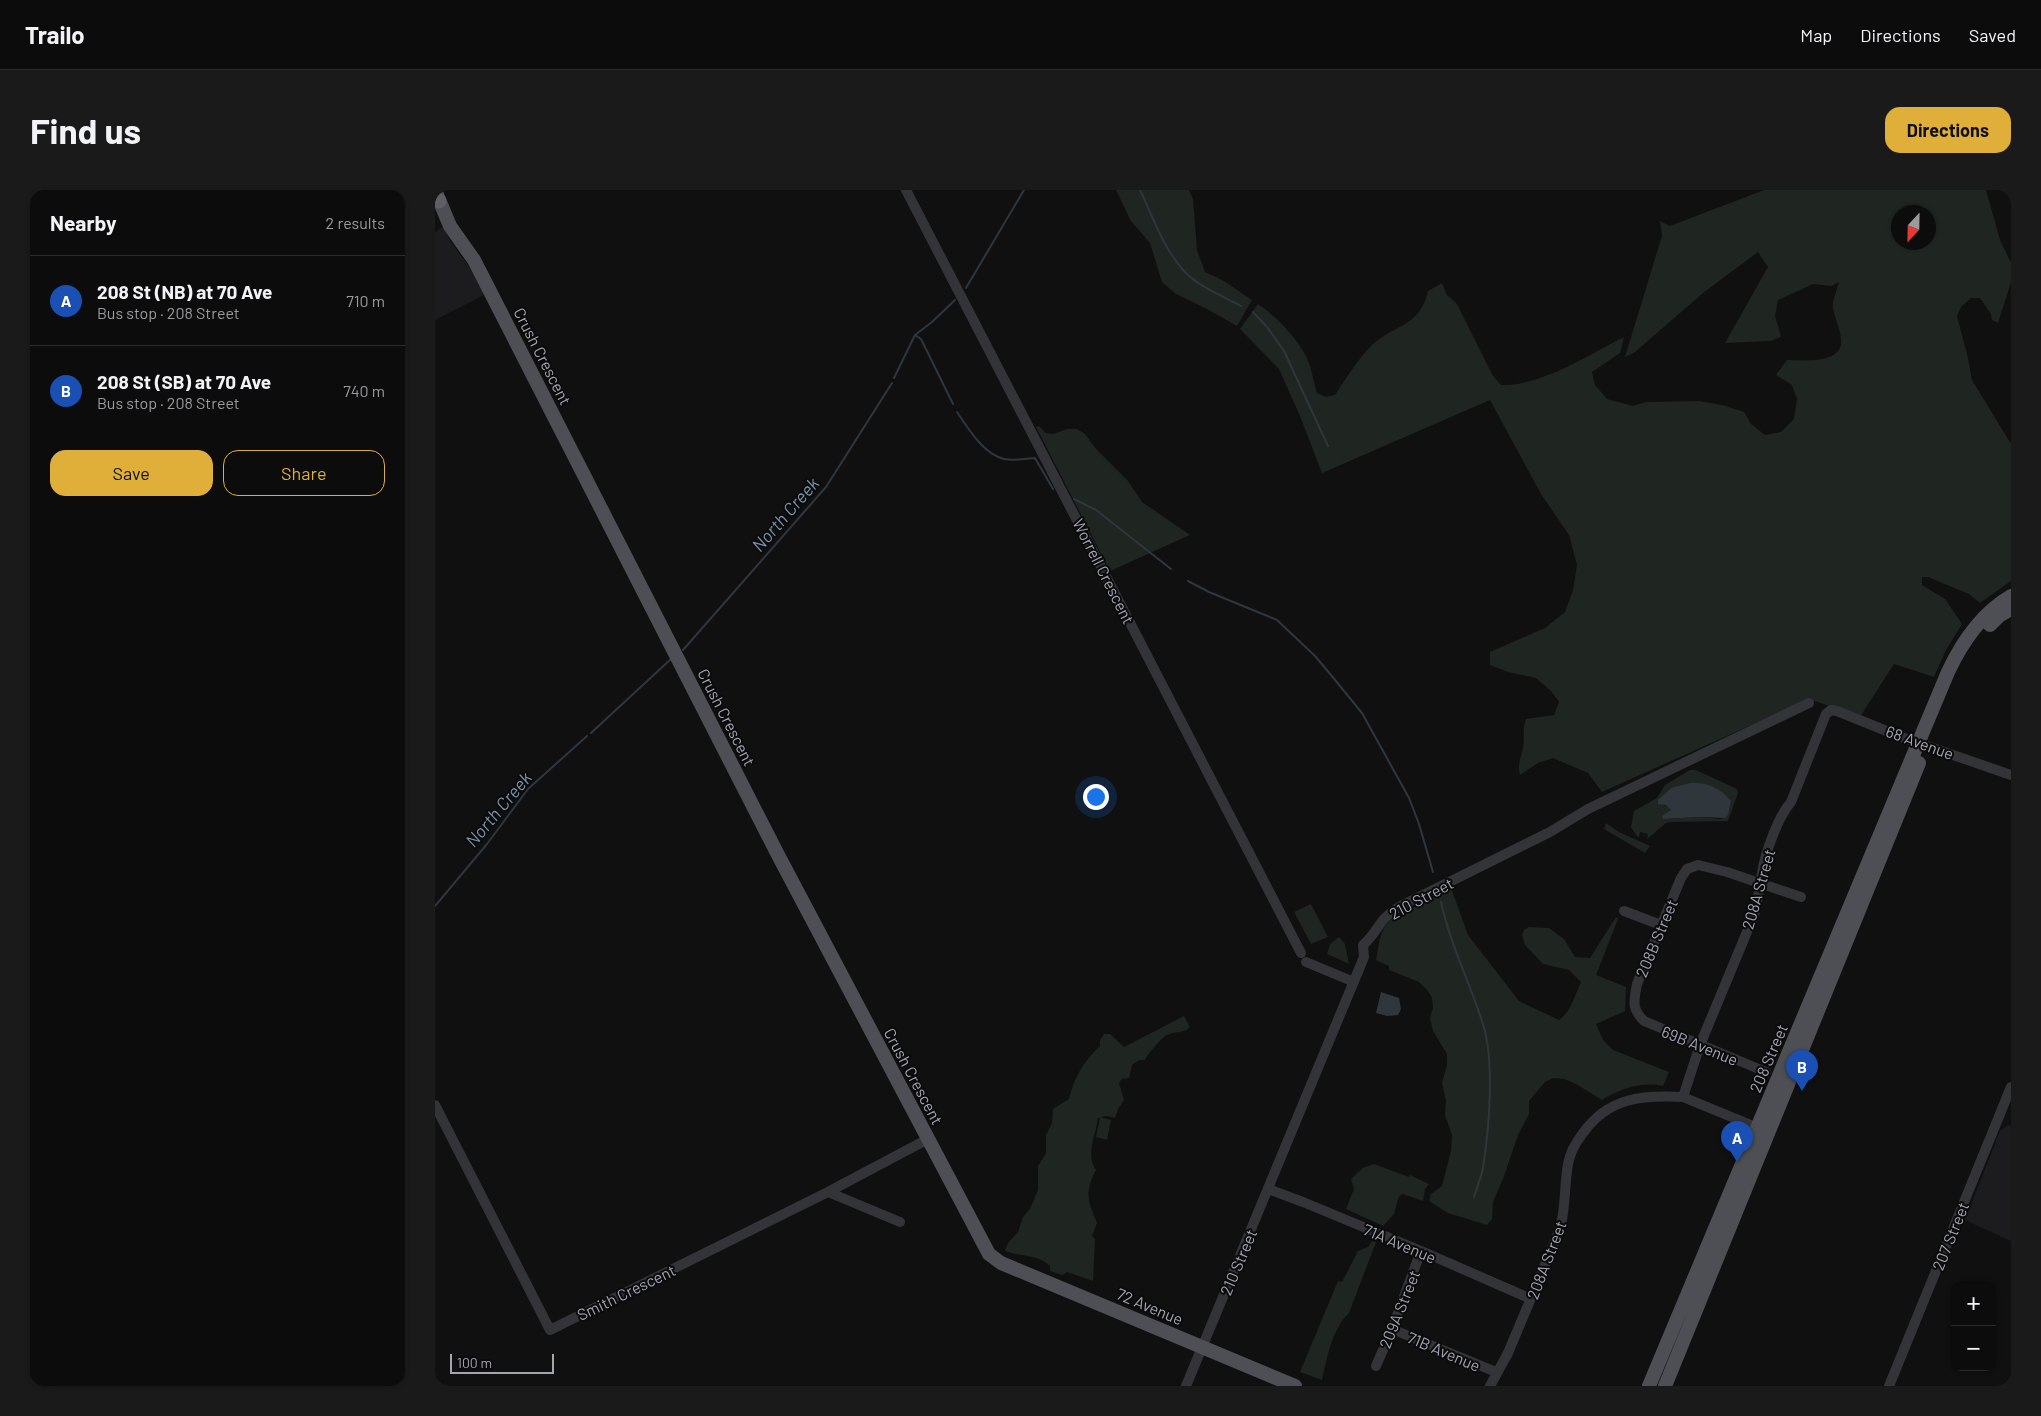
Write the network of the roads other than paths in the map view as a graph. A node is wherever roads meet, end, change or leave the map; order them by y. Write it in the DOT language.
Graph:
graph roads {
  1 [pos="906,190"];
  2 [pos="436,197"];
  3 [pos="2011,596"];
  4 [pos="2011,609"];
  5 [pos="1809,702"];
  6 [pos="1828,712"];
  7 [pos="1923,744"];
  8 [pos="2011,776"];
  9 [pos="1761,884"];
  10 [pos="1801,897"];
  11 [pos="1625,911"];
  12 [pos="1661,926"];
  13 [pos="1354,982"];
  14 [pos="1636,1013"];
  15 [pos="1700,1045"];
  16 [pos="1766,1072"];
  17 [pos="2011,1087"];
  18 [pos="1683,1097"];
  19 [pos="435,1105"];
  20 [pos="1762,1130"];
  21 [pos="927,1139"];
  22 [pos="1268,1189"];
  23 [pos="828,1192"];
  24 [pos="900,1222"];
  25 [pos="1421,1251"];
  26 [pos="993,1258"];
  27 [pos="1531,1300"];
  28 [pos="1392,1329"];
  29 [pos="1202,1347"];
  30 [pos="1376,1366"];
  31 [pos="1496,1372"];
  32 [pos="1186,1386"];
  33 [pos="1295,1386"];
  34 [pos="1490,1386"];
  35 [pos="1649,1386"];
  36 [pos="1665,1386"];
  37 [pos="1889,1386"];
  1 -- 13 [label="street, Worrell Crescent"];
  2 -- 21 [label="main road, Crush Crescent"];
  3 -- 7 [label="main road"];
  4 -- 7 [label="main road"];
  5 -- 13 [label="street, 210 Street"];
  6 -- 7 [label="street, 68 Avenue"];
  6 -- 9 [label="street, 208A Street"];
  7 -- 8 [label="street, 68 Avenue"];
  7 -- 20 [label="main road, 208 Street"];
  9 -- 10 [label="street"];
  9 -- 12 [label="street, 208B Street"];
  9 -- 15 [label="street, 208A Street"];
  11 -- 12 [label="street"];
  12 -- 14 [label="street, 208B Street"];
  13 -- 22 [label="street, 210 Street"];
  14 -- 15 [label="street, 69B Avenue"];
  15 -- 16 [label="street, 69B Avenue"];
  15 -- 18 [label="street, 208A Street"];
  17 -- 37 [label="street, 207 Street"];
  18 -- 20 [label="street"];
  18 -- 27 [label="street, 208A Street"];
  19 -- 23 [label="street, Smith Crescent"];
  20 -- 35 [label="main road, 208 Street"];
  20 -- 36 [label="main road, 208 Street"];
  21 -- 23 [label="street, Smith Crescent"];
  21 -- 26 [label="main road, Crush Crescent"];
  22 -- 25 [label="street, 71A Avenue"];
  22 -- 29 [label="street, 210 Street"];
  23 -- 24 [label="street"];
  25 -- 27 [label="street, 71A Avenue"];
  25 -- 28 [label="street, 209A Street"];
  26 -- 29 [label="main road, 72 Avenue"];
  27 -- 31 [label="street, 208A Street"];
  28 -- 30 [label="street, 209A Street"];
  28 -- 31 [label="street, 71B Avenue"];
  29 -- 32 [label="street, 210 Street"];
  29 -- 33 [label="main road, 72 Avenue"];
  31 -- 34 [label="street, 208A Street"];
}
